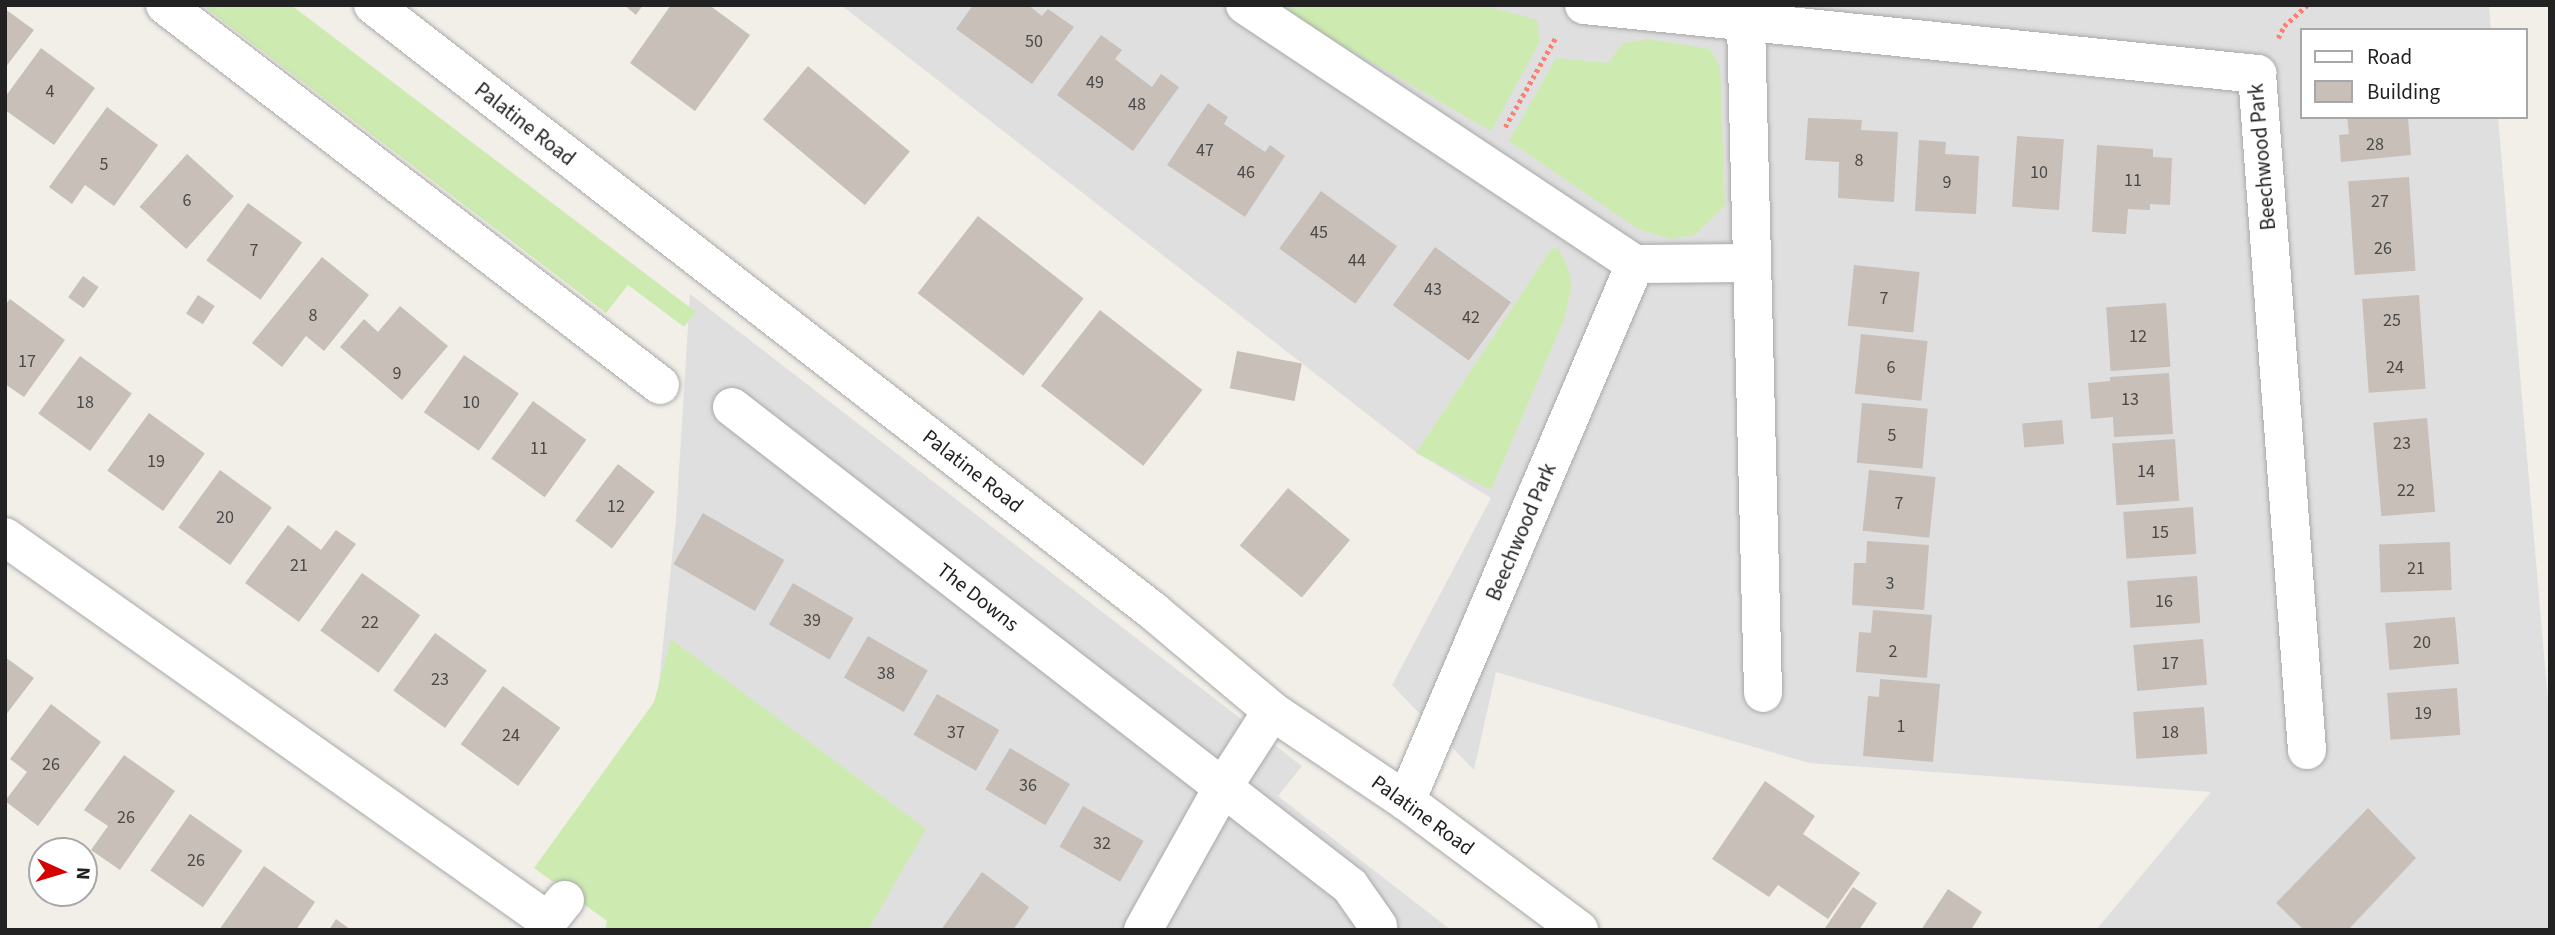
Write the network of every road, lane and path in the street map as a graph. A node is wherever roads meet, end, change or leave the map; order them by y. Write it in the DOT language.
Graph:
graph roads {
  1 [pos="165,5"];
  2 [pos="373,5"];
  3 [pos="1245,5"];
  4 [pos="1584,5"];
  5 [pos="1746,24"];
  6 [pos="1558,34"];
  7 [pos="1483,163"];
  8 [pos="1752,263"];
  9 [pos="1634,264"];
  10 [pos="660,385"];
  11 [pos="732,407"];
  12 [pos="5,537"];
  13 [pos="1763,693"];
  14 [pos="1272,711"];
  15 [pos="2307,750"];
  16 [pos="1223,787"];
  17 [pos="1406,801"];
  18 [pos="565,900"];
  19 [pos="1378,926"];
  20 [pos="1143,930"];
  21 [pos="1579,930"];
  1 -- 10 [label="street"];
  2 -- 14 [label="street, Palatine Road"];
  3 -- 7 [label="street"];
  4 -- 5 [label="street, Beechwood Park"];
  5 -- 8 [label="street"];
  5 -- 15 [label="street, Beechwood Park"];
  6 -- 7 [label="path"];
  7 -- 9 [label="street"];
  8 -- 9 [label="street"];
  8 -- 13 [label="street"];
  9 -- 17 [label="street, Beechwood Park"];
  11 -- 16 [label="street, The Downs"];
  12 -- 18 [label="street"];
  14 -- 16 [label="street"];
  14 -- 17 [label="street, Palatine Road"];
  16 -- 19 [label="street, The Downs"];
  16 -- 20 [label="street"];
  17 -- 21 [label="street, Palatine Road"];
}
